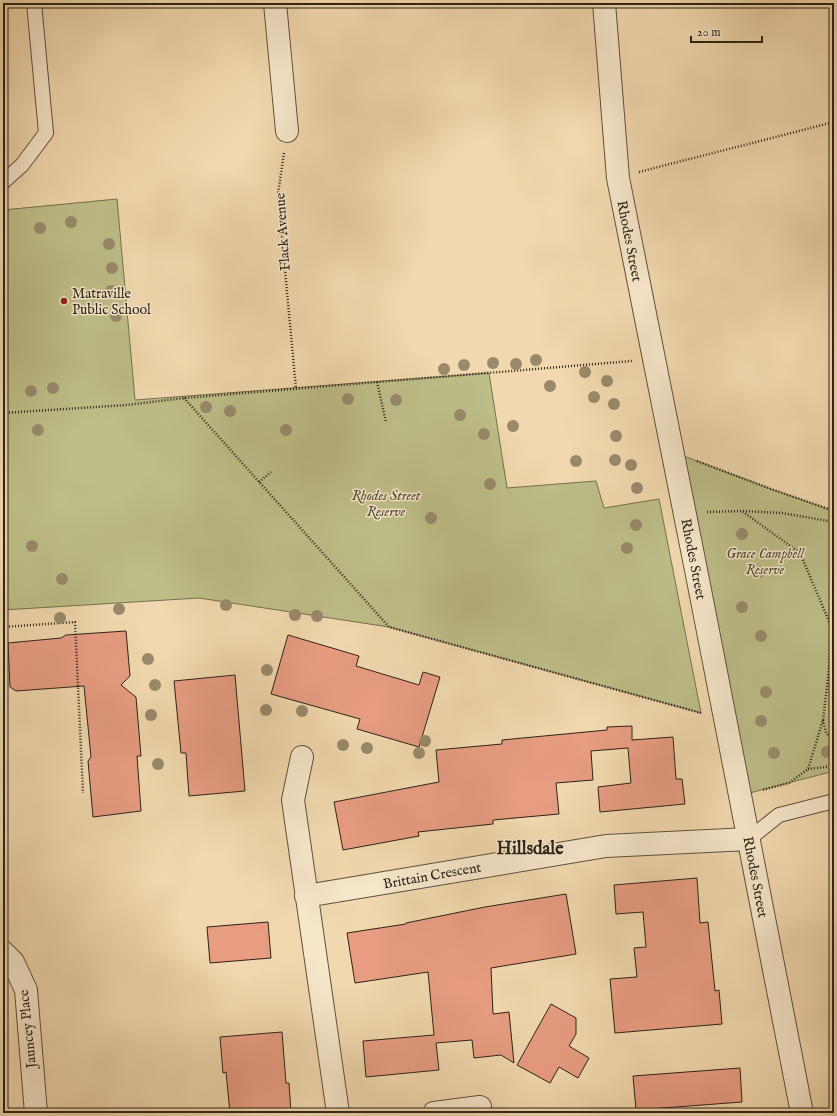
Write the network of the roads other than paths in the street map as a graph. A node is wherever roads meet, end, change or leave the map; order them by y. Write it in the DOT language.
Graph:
graph roads {
  1 [pos="34,3"];
  2 [pos="275,3"];
  3 [pos="604,3"];
  4 [pos="287,130"];
  5 [pos="3,182"];
  6 [pos="302,757"];
  7 [pos="834,801"];
  8 [pos="749,839"];
  9 [pos="306,896"];
  10 [pos="3,952"];
  11 [pos="480,1107"];
  12 [pos="36,1113"];
  13 [pos="338,1113"];
  14 [pos="434,1113"];
  15 [pos="802,1113"];
  1 -- 5 [label="lane"];
  2 -- 4 [label="street"];
  3 -- 8 [label="street, Rhodes Street"];
  6 -- 9 [label="street"];
  7 -- 8 [label="lane"];
  8 -- 9 [label="street, Brittain Crescent"];
  8 -- 15 [label="street, Rhodes Street"];
  9 -- 13 [label="street"];
  10 -- 12 [label="street, Jauncey Place"];
  11 -- 14 [label="street"];
}
